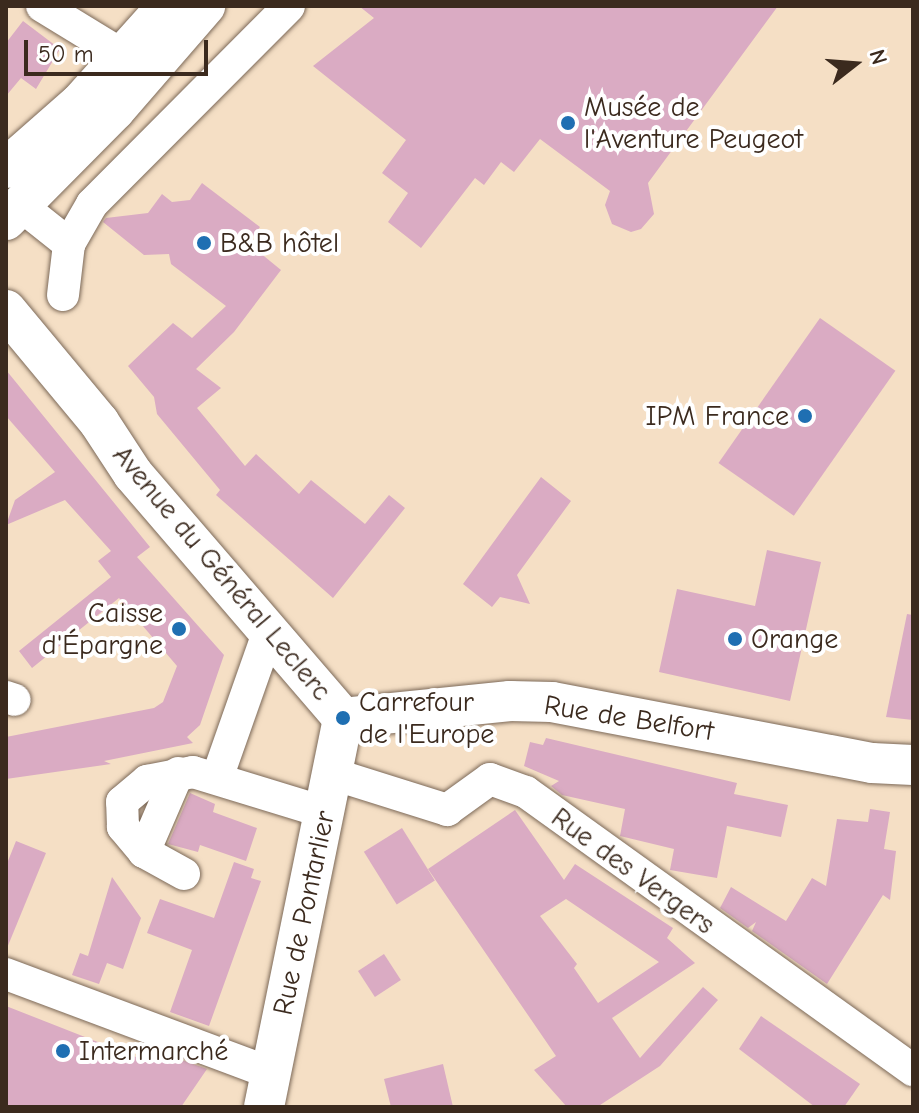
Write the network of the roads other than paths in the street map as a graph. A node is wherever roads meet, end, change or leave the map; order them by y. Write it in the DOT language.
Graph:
graph roads {
  1 [pos="42,6"];
  2 [pos="167,6"];
  3 [pos="205,6"];
  4 [pos="289,6"];
  5 [pos="138,64"];
  6 [pos="6,168"];
  7 [pos="13,213"];
  8 [pos="69,244"];
  9 [pos="63,295"];
  10 [pos="6,310"];
  11 [pos="99,422"];
  12 [pos="269,630"];
  13 [pos="343,718"];
  14 [pos="913,765"];
  15 [pos="333,774"];
  16 [pos="217,778"];
  17 [pos="327,813"];
  18 [pos="184,874"];
  19 [pos="6,974"];
  20 [pos="913,1070"];
  21 [pos="268,1090"];
  1 -- 5 [label="street"];
  2 -- 5 [label="main road"];
  3 -- 5 [label="main road"];
  4 -- 8 [label="street"];
  5 -- 6 [label="main road"];
  5 -- 7 [label="main road"];
  7 -- 8 [label="street"];
  8 -- 9 [label="street"];
  10 -- 11 [label="main road, Avenue du Général Leclerc"];
  11 -- 12 [label="main road, Avenue du Général Leclerc"];
  11 -- 13 [label="main road, Avenue du Général Leclerc"];
  12 -- 13 [label="main road, Avenue du Général Leclerc"];
  12 -- 16 [label="street"];
  13 -- 14 [label="main road, Rue de Belfort"];
  13 -- 15 [label="main road, Rue de Pontarlier"];
  15 -- 17 [label="main road, Rue de Pontarlier"];
  15 -- 20 [label="street, Rue des Vergers"];
  16 -- 17 [label="street"];
  16 -- 18 [label="street"];
  17 -- 21 [label="main road, Rue de Pontarlier"];
  19 -- 21 [label="street"];
}
